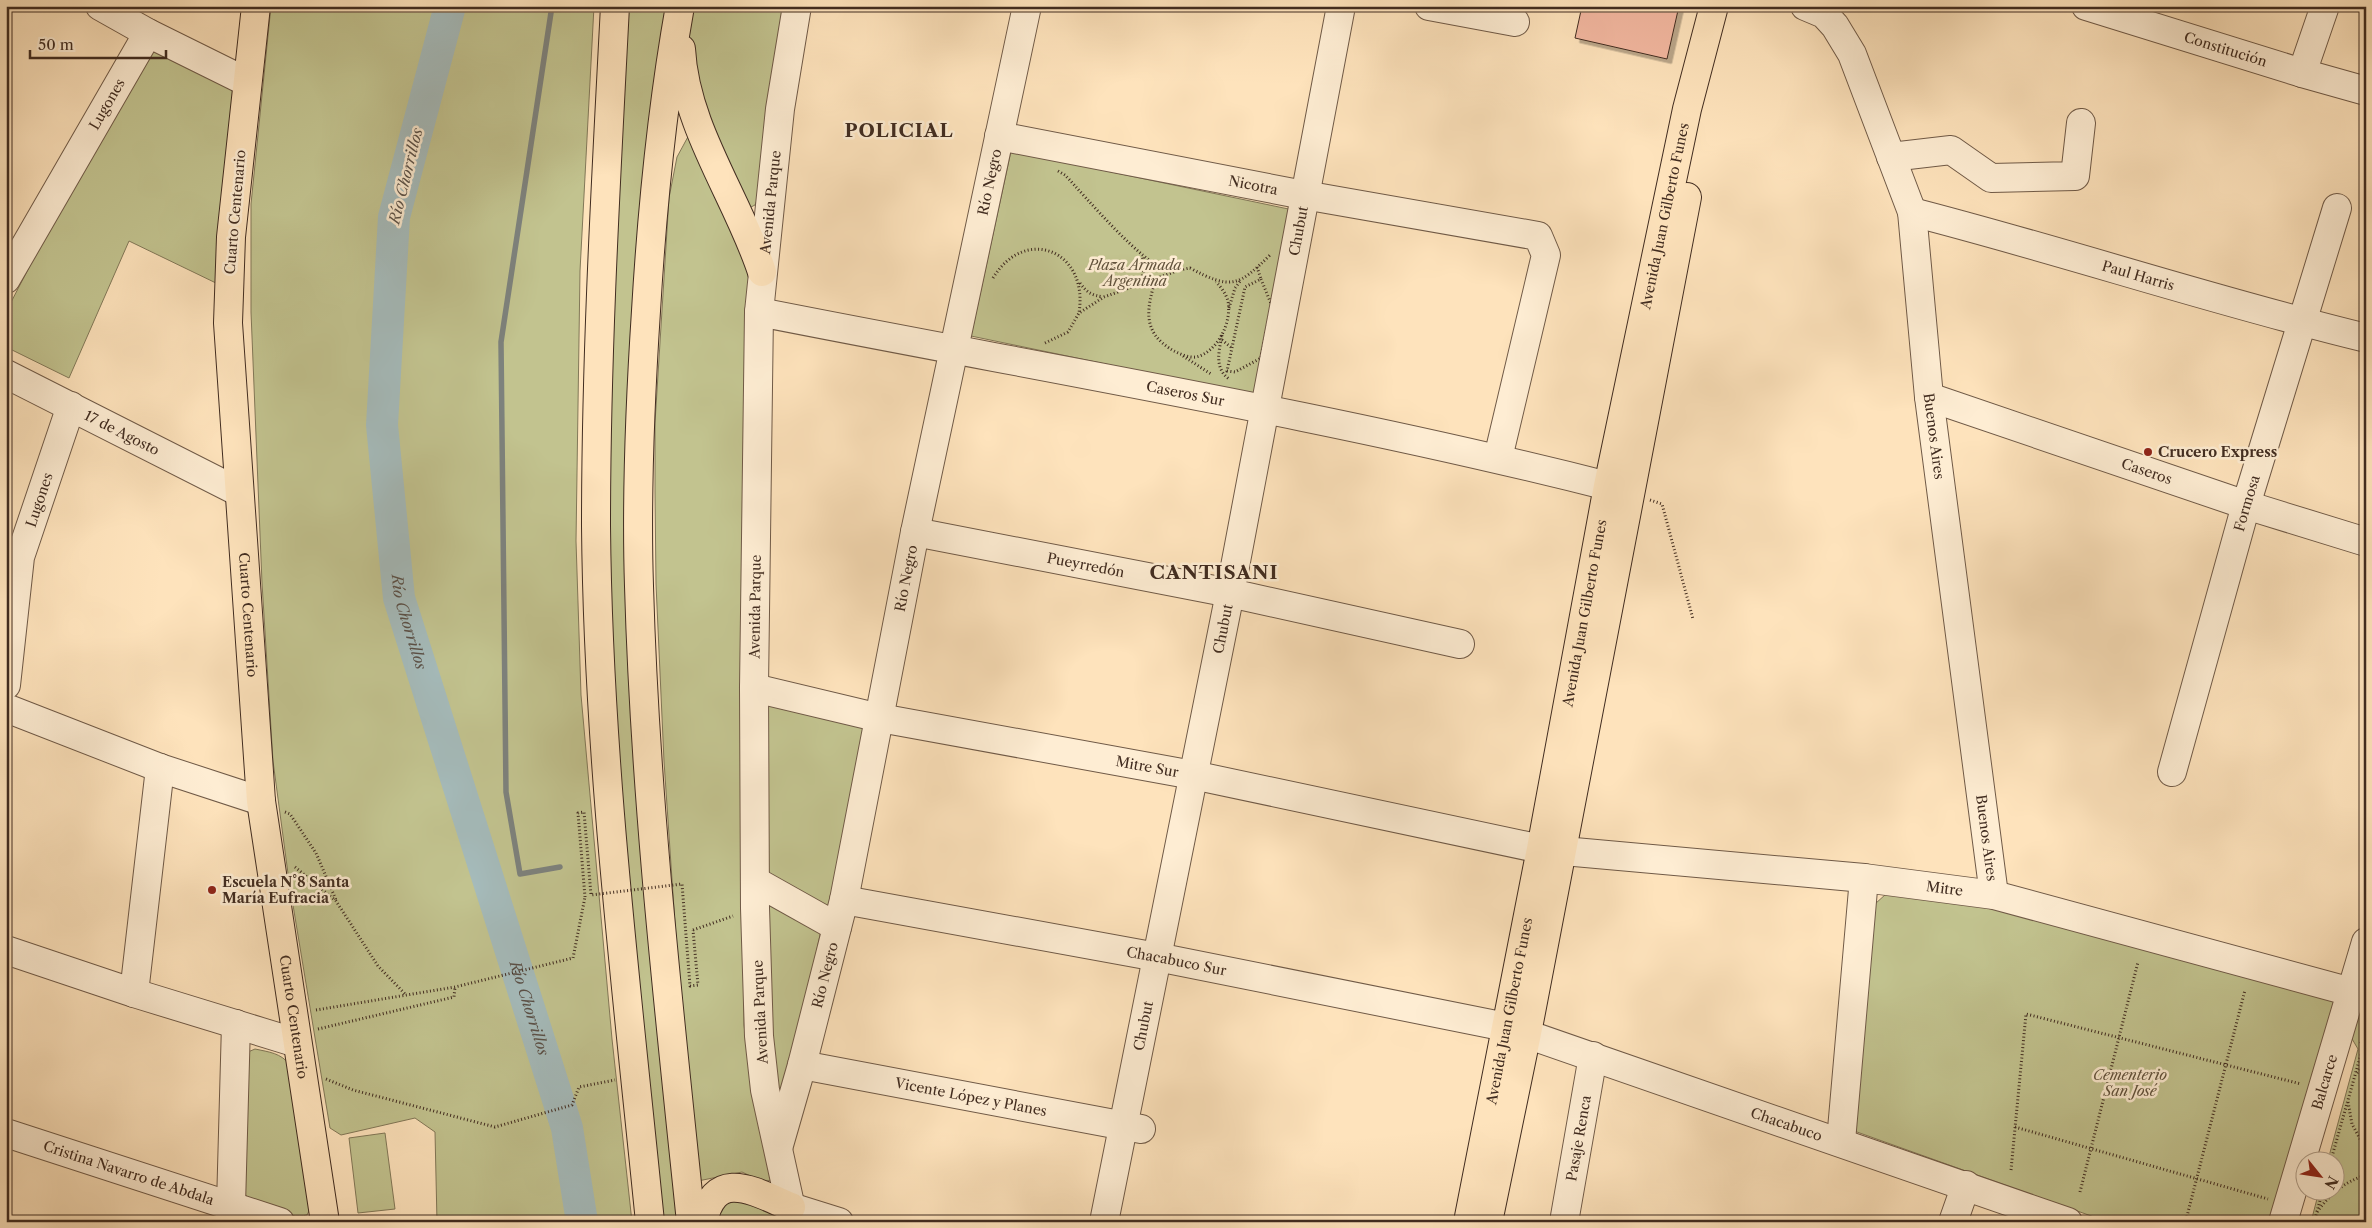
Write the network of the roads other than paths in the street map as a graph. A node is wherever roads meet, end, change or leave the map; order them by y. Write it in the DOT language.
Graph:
graph roads {
  1 [pos="100,6"];
  2 [pos="256,6"];
  3 [pos="615,6"];
  4 [pos="797,6"];
  5 [pos="1027,6"];
  6 [pos="1341,6"];
  7 [pos="1359,6"];
  8 [pos="1429,6"];
  9 [pos="1714,6"];
  10 [pos="1719,6"];
  11 [pos="1805,6"];
  12 [pos="2086,6"];
  13 [pos="2325,6"];
  14 [pos="680,9"];
  15 [pos="1515,22"];
  16 [pos="148,33"];
  17 [pos="2302,73"];
  18 [pos="247,82"];
  19 [pos="2366,91"];
  20 [pos="2081,123"];
  21 [pos="998,136"];
  22 [pos="1891,158"];
  23 [pos="1313,196"];
  24 [pos="2337,208"];
  25 [pos="1912,212"];
  26 [pos="762,272"];
  27 [pos="6,279"];
  28 [pos="759,312"];
  29 [pos="2302,323"];
  30 [pos="2366,338"];
  31 [pos="952,351"];
  32 [pos="6,374"];
  33 [pos="1929,397"];
  34 [pos="71,406"];
  35 [pos="1272,410"];
  36 [pos="1498,458"];
  37 [pos="1620,489"];
  38 [pos="238,492"];
  39 [pos="2246,505"];
  40 [pos="915,532"];
  41 [pos="2366,542"];
  42 [pos="13,554"];
  43 [pos="1237,594"];
  44 [pos="1460,644"];
  45 [pos="6,685"];
  46 [pos="754,688"];
  47 [pos="6,708"];
  48 [pos="880,718"];
  49 [pos="160,768"];
  50 [pos="2172,772"];
  51 [pos="1201,777"];
  52 [pos="260,801"];
  53 [pos="1551,850"];
  54 [pos="1864,878"];
  55 [pos="755,881"];
  56 [pos="1994,895"];
  57 [pos="844,900"];
  58 [pos="837,927"];
  59 [pos="2366,942"];
  60 [pos="6,950"];
  61 [pos="1165,958"];
  62 [pos="134,993"];
  63 [pos="2358,994"];
  64 [pos="236,1024"];
  65 [pos="295,1030"];
  66 [pos="1517,1030"];
  67 [pos="1593,1056"];
  68 [pos="802,1065"];
  69 [pos="1132,1128"];
  70 [pos="6,1133"];
  71 [pos="1841,1142"];
  72 [pos="778,1149"];
  73 [pos="1966,1185"];
  74 [pos="224,1213"];
  75 [pos="2286,1213"];
  76 [pos="793,1214"];
  77 [pos="280,1222"];
  78 [pos="325,1222"];
  79 [pos="650,1222"];
  80 [pos="691,1222"];
  81 [pos="703,1222"];
  82 [pos="839,1222"];
  83 [pos="1104,1222"];
  84 [pos="1123,1222"];
  85 [pos="1468,1222"];
  86 [pos="1488,1222"];
  87 [pos="1564,1222"];
  88 [pos="1953,1222"];
  89 [pos="2068,1222"];
  1 -- 16 [label="street"];
  2 -- 18 [label="main road, Cuarto Centenario"];
  3 -- 79 [label="main road"];
  4 -- 26 [label="street, Avenida Parque"];
  5 -- 21 [label="street, Río Negro"];
  6 -- 23 [label="street, Chubut"];
  7 -- 23 [label="street, Chubut"];
  8 -- 15 [label="street"];
  9 -- 37 [label="main road, Avenida Juan Gilberto Funes"];
  10 -- 37 [label="main road, Avenida Juan Gilberto Funes"];
  11 -- 22 [label="street, Buenos Aires"];
  12 -- 17 [label="street, Constitución"];
  13 -- 17 [label="street"];
  14 -- 26 [label="main road"];
  14 -- 80 [label="main road"];
  16 -- 18 [label="street"];
  16 -- 27 [label="street, Lugones"];
  17 -- 19 [label="street, Constitución"];
  18 -- 38 [label="main road, Cuarto Centenario"];
  20 -- 22 [label="street"];
  21 -- 23 [label="street, Nicotra"];
  21 -- 31 [label="street, Río Negro"];
  22 -- 25 [label="street, Buenos Aires"];
  23 -- 35 [label="street, Chubut"];
  23 -- 36 [label="street, Nicotra"];
  24 -- 29 [label="street, Formosa"];
  25 -- 29 [label="street, Paul Harris"];
  25 -- 33 [label="street, Buenos Aires"];
  26 -- 28 [label="street, Avenida Parque"];
  28 -- 31 [label="street, Caseros Sur"];
  28 -- 46 [label="street, Avenida Parque"];
  29 -- 30 [label="street, Paul Harris"];
  29 -- 39 [label="street, Formosa"];
  31 -- 35 [label="street, Caseros Sur"];
  31 -- 40 [label="street, Río Negro"];
  32 -- 34 [label="street, 17 de Agosto"];
  33 -- 39 [label="street, Caseros"];
  33 -- 56 [label="street, Buenos Aires"];
  34 -- 38 [label="street, 17 de Agosto"];
  34 -- 42 [label="street, Lugones"];
  35 -- 36 [label="street, Caseros Sur"];
  35 -- 43 [label="street, Chubut"];
  36 -- 37 [label="street, Caseros Sur"];
  37 -- 53 [label="main road, Avenida Juan Gilberto Funes"];
  38 -- 52 [label="main road, Cuarto Centenario"];
  39 -- 41 [label="street, Caseros"];
  39 -- 50 [label="street, Formosa"];
  40 -- 43 [label="street, Pueyrredón"];
  40 -- 48 [label="street, Río Negro"];
  42 -- 45 [label="street, Lugones"];
  43 -- 44 [label="street, Pueyrredón"];
  43 -- 51 [label="street, Chubut"];
  46 -- 48 [label="street, Mitre Sur"];
  46 -- 55 [label="street, Avenida Parque"];
  47 -- 49 [label="street"];
  48 -- 51 [label="street, Mitre Sur"];
  48 -- 57 [label="street, Río Negro"];
  49 -- 52 [label="street"];
  49 -- 62 [label="street"];
  51 -- 53 [label="street, Mitre Sur"];
  51 -- 61 [label="street, Chubut"];
  52 -- 65 [label="main road, Cuarto Centenario"];
  53 -- 54 [label="street, Mitre"];
  53 -- 66 [label="main road, Avenida Juan Gilberto Funes"];
  54 -- 56 [label="street, Mitre"];
  54 -- 71 [label="street"];
  55 -- 58 [label="street"];
  55 -- 72 [label="street, Avenida Parque"];
  56 -- 63 [label="street, Mitre"];
  57 -- 58 [label="street, Río Negro"];
  57 -- 61 [label="street, Chacabuco Sur"];
  58 -- 68 [label="street, Río Negro"];
  59 -- 63 [label="street, Balcarce"];
  60 -- 62 [label="street"];
  61 -- 66 [label="street, Chacabuco Sur"];
  61 -- 69 [label="street, Chubut"];
  62 -- 64 [label="street"];
  63 -- 75 [label="street, Balcarce"];
  64 -- 65 [label="street"];
  64 -- 74 [label="street"];
  65 -- 78 [label="main road, Cuarto Centenario"];
  66 -- 67 [label="street, Chacabuco"];
  66 -- 85 [label="main road, Avenida Juan Gilberto Funes"];
  66 -- 86 [label="main road, Avenida Juan Gilberto Funes"];
  67 -- 71 [label="street, Chacabuco"];
  67 -- 87 [label="street, Pasaje Renca"];
  68 -- 69 [label="street, Vicente López y Planes"];
  68 -- 72 [label="street, Río Negro"];
  69 -- 83 [label="street, Chubut"];
  69 -- 84 [label="street, Chubut"];
  70 -- 74 [label="street, Cristina Navarro de Abdala"];
  71 -- 73 [label="street, Chacabuco"];
  72 -- 76 [label="street, Avenida Parque"];
  73 -- 88 [label="street"];
  73 -- 89 [label="street, Chacabuco"];
  74 -- 77 [label="street, Cristina Navarro de Abdala"];
  76 -- 81 [label="main road"];
  76 -- 82 [label="street"];
}
